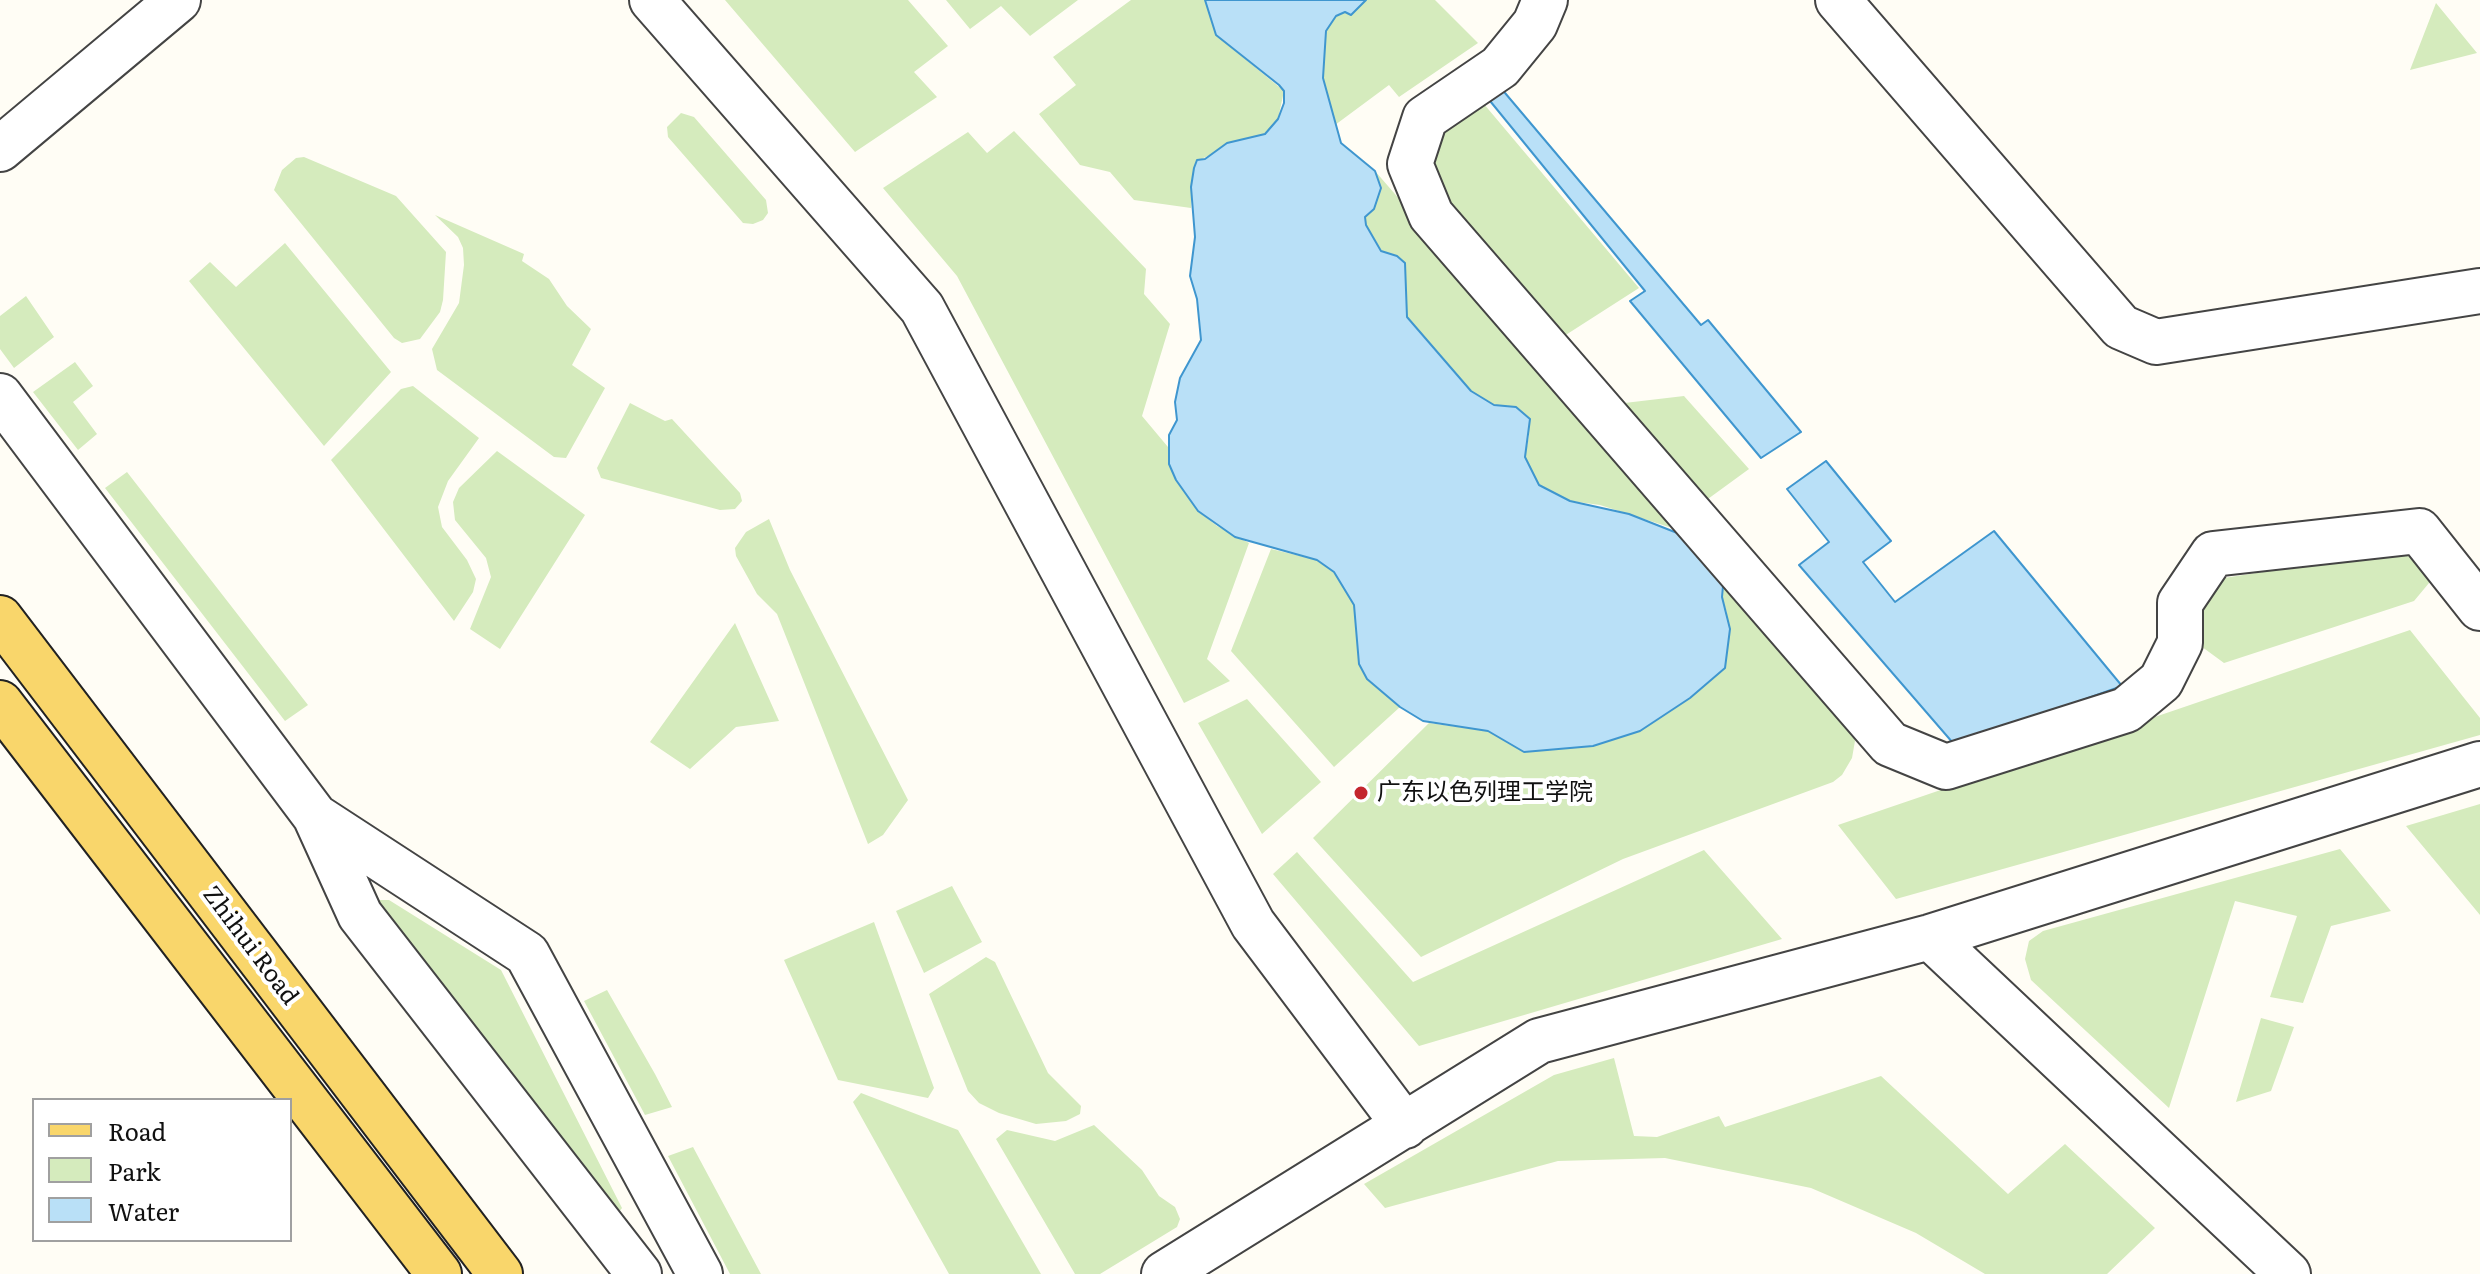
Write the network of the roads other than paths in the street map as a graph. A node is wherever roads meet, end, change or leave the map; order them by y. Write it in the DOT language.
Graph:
graph roads {
  1 [pos="178,0"];
  2 [pos="652,0"];
  3 [pos="1545,0"];
  4 [pos="1838,0"];
  5 [pos="0,149"];
  6 [pos="2475,297"];
  7 [pos="0,396"];
  8 [pos="2480,608"];
  9 [pos="0,618"];
  10 [pos="0,703"];
  11 [pos="2480,764"];
  12 [pos="315,816"];
  13 [pos="1930,937"];
  14 [pos="1405,1126"];
  15 [pos="439,1274"];
  16 [pos="500,1274"];
  17 [pos="639,1274"];
  18 [pos="700,1274"];
  19 [pos="1164,1274"];
  20 [pos="2288,1274"];
  1 -- 5 [label="street"];
  2 -- 14 [label="street"];
  3 -- 8 [label="street"];
  4 -- 6 [label="street"];
  7 -- 12 [label="street"];
  9 -- 16 [label="main road, Zhihui Road"];
  10 -- 15 [label="main road, Zhihui Road"];
  11 -- 13 [label="street"];
  12 -- 17 [label="street"];
  12 -- 18 [label="street"];
  13 -- 14 [label="street"];
  13 -- 20 [label="street"];
  14 -- 19 [label="street"];
}
